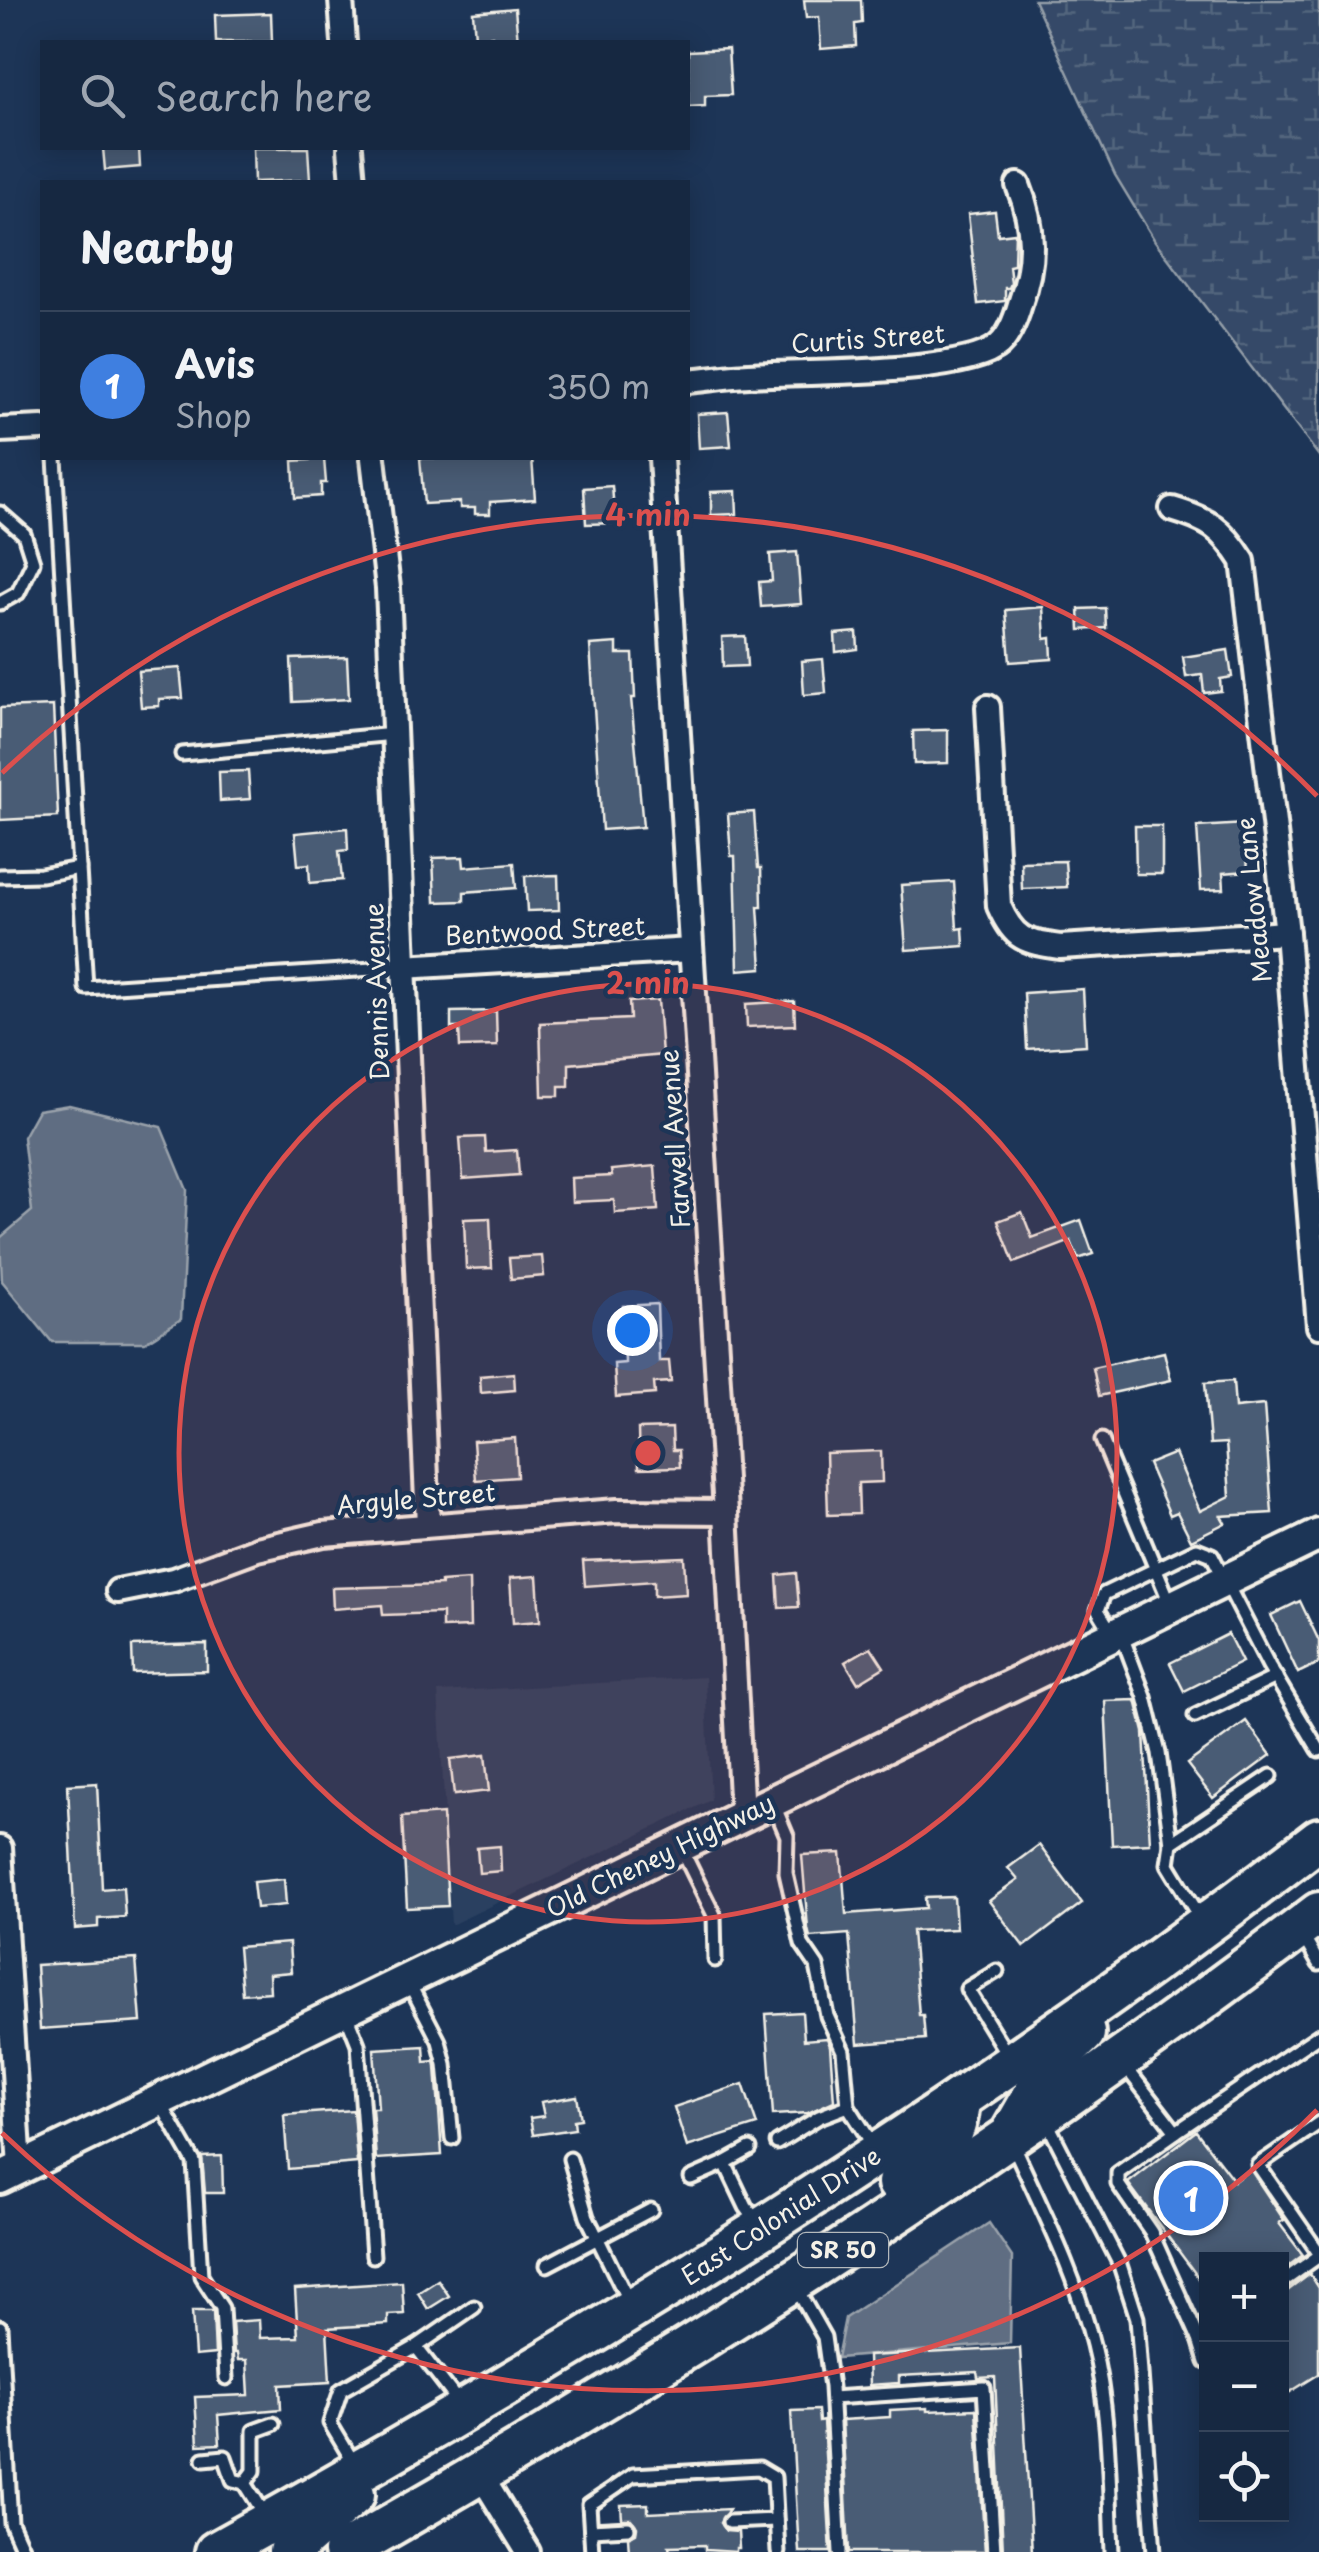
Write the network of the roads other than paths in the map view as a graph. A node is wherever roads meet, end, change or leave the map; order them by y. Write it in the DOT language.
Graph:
graph roads {
  1 [pos="341,0"];
  2 [pos="344,40"];
  3 [pos="350,150"];
  4 [pos="352,180"];
  5 [pos="1018,185"];
  6 [pos="690,381"];
  7 [pos="40,428"];
  8 [pos="0,430"];
  9 [pos="55,460"];
  10 [pos="372,460"];
  11 [pos="661,460"];
  12 [pos="1172,509"];
  13 [pos="0,513"];
  14 [pos="0,603"];
  15 [pos="988,707"];
  16 [pos="394,734"];
  17 [pos="182,754"];
  18 [pos="79,868"];
  19 [pos="0,876"];
  20 [pos="1287,934"];
  21 [pos="691,950"];
  22 [pos="403,967"];
  23 [pos="1319,1326"];
  24 [pos="1102,1440"];
  25 [pos="726,1512"];
  26 [pos="428,1525"];
  27 [pos="1319,1535"];
  28 [pos="1154,1568"];
  29 [pos="1227,1580"];
  30 [pos="118,1592"];
  31 [pos="1172,1607"];
  32 [pos="1117,1633"];
  33 [pos="1276,1678"];
  34 [pos="1195,1716"];
  35 [pos="1319,1750"];
  36 [pos="1270,1776"];
  37 [pos="772,1802"];
  38 [pos="742,1816"];
  39 [pos="1319,1839"];
  40 [pos="1171,1843"];
  41 [pos="680,1846"];
  42 [pos="0,1848"];
  43 [pos="1313,1912"];
  44 [pos="1205,1925"];
  45 [pos="715,1960"];
  46 [pos="1154,1962"];
  47 [pos="1319,1964"];
  48 [pos="997,1971"];
  49 [pos="406,1979"];
  50 [pos="345,2010"];
  51 [pos="1319,2036"];
  52 [pos="1121,2060"];
  53 [pos="1012,2062"];
  54 [pos="159,2100"];
  55 [pos="959,2100"];
  56 [pos="848,2106"];
  57 [pos="1043,2114"];
  58 [pos="1319,2123"];
  59 [pos="1176,2132"];
  60 [pos="1010,2137"];
  61 [pos="452,2138"];
  62 [pos="776,2144"];
  63 [pos="750,2149"];
  64 [pos="879,2153"];
  65 [pos="570,2159"];
  66 [pos="725,2163"];
  67 [pos="10,2173"];
  68 [pos="691,2178"];
  69 [pos="651,2210"];
  70 [pos="762,2229"];
  71 [pos="598,2240"];
  72 [pos="1319,2254"];
  73 [pos="373,2256"];
  74 [pos="547,2265"];
  75 [pos="800,2277"];
  76 [pos="1289,2277"];
  77 [pos="474,2307"];
  78 [pos="634,2310"];
  79 [pos="0,2327"];
  80 [pos="1199,2329"];
  81 [pos="416,2347"];
  82 [pos="226,2378"];
  83 [pos="832,2398"];
  84 [pos="466,2411"];
  85 [pos="273,2424"];
  86 [pos="418,2440"];
  87 [pos="204,2459"];
  88 [pos="360,2472"];
  89 [pos="480,2474"];
  90 [pos="245,2483"];
  91 [pos="776,2520"];
  92 [pos="730,2522"];
  93 [pos="628,2528"];
  94 [pos="590,2530"];
  95 [pos="279,2537"];
  96 [pos="24,2552"];
  97 [pos="216,2552"];
  98 [pos="344,2552"];
  99 [pos="528,2552"];
  100 [pos="592,2552"];
  101 [pos="778,2552"];
  102 [pos="840,2552"];
  103 [pos="994,2552"];
  104 [pos="1112,2552"];
  105 [pos="1154,2552"];
  1 -- 2 [label="street"];
  3 -- 4 [label="street"];
  5 -- 6 [label="street, Curtis Street"];
  7 -- 8 [label="street"];
  9 -- 18 [label="lane"];
  10 -- 16 [label="street, Dennis Avenue"];
  11 -- 21 [label="street, Farwell Avenue"];
  12 -- 20 [label="street, Meadow Lane"];
  13 -- 14 [label="lane"];
  15 -- 20 [label="street"];
  16 -- 17 [label="lane"];
  16 -- 22 [label="street, Dennis Avenue"];
  18 -- 19 [label="lane"];
  18 -- 22 [label="lane"];
  20 -- 23 [label="street, Meadow Lane"];
  21 -- 22 [label="street, Bentwood Street"];
  21 -- 25 [label="street, Farwell Avenue"];
  22 -- 26 [label="street, Dennis Avenue"];
  24 -- 28 [label="lane"];
  25 -- 26 [label="street, Argyle Street"];
  25 -- 38 [label="street, Farwell Avenue"];
  26 -- 30 [label="street, Argyle Street"];
  27 -- 29 [label="street, Old Cheney Highway"];
  28 -- 29 [label="lane"];
  28 -- 31 [label="lane"];
  28 -- 32 [label="lane"];
  29 -- 31 [label="street, Old Cheney Highway"];
  29 -- 33 [label="lane"];
  31 -- 32 [label="street, Old Cheney Highway"];
  32 -- 37 [label="street, Old Cheney Highway"];
  32 -- 40 [label="lane"];
  33 -- 34 [label="lane"];
  33 -- 35 [label="lane"];
  36 -- 40 [label="lane"];
  37 -- 38 [label="street, Old Cheney Highway"];
  37 -- 56 [label="lane"];
  38 -- 41 [label="street, Old Cheney Highway"];
  39 -- 44 [label="highway, East Colonial Drive / SR 50"];
  40 -- 44 [label="lane"];
  41 -- 45 [label="lane"];
  41 -- 49 [label="street, Old Cheney Highway"];
  42 -- 67 [label="street"];
  43 -- 47 [label="lane"];
  43 -- 52 [label="highway, SR 50"];
  44 -- 46 [label="highway, East Colonial Drive / SR 50"];
  46 -- 53 [label="highway, East Colonial Drive / SR 50"];
  46 -- 60 [label="highway"];
  48 -- 53 [label="lane"];
  49 -- 50 [label="street, Old Cheney Highway"];
  49 -- 61 [label="lane"];
  50 -- 54 [label="street, Old Cheney Highway"];
  50 -- 73 [label="lane"];
  51 -- 59 [label="lane"];
  52 -- 57 [label="highway, SR 50"];
  52 -- 59 [label="lane"];
  53 -- 55 [label="highway, East Colonial Drive / SR 50"];
  54 -- 67 [label="street, Old Cheney Highway"];
  54 -- 82 [label="lane"];
  55 -- 64 [label="highway, East Colonial Drive / SR 50"];
  55 -- 75 [label="highway"];
  56 -- 62 [label="lane"];
  56 -- 64 [label="lane"];
  57 -- 60 [label="highway, SR 50"];
  57 -- 105 [label="lane"];
  58 -- 72 [label="lane"];
  59 -- 80 [label="lane"];
  60 -- 75 [label="highway, SR 50"];
  60 -- 104 [label="lane"];
  63 -- 66 [label="lane"];
  64 -- 70 [label="highway, East Colonial Drive / SR 50"];
  65 -- 71 [label="lane"];
  66 -- 68 [label="lane"];
  66 -- 70 [label="lane"];
  69 -- 71 [label="lane"];
  70 -- 78 [label="highway, East Colonial Drive / SR 50"];
  71 -- 74 [label="lane"];
  71 -- 78 [label="lane"];
  72 -- 76 [label="lane"];
  75 -- 83 [label="lane"];
  75 -- 89 [label="highway, SR 50"];
  77 -- 81 [label="lane"];
  78 -- 84 [label="highway, East Colonial Drive / SR 50"];
  79 -- 96 [label="lane"];
  81 -- 84 [label="lane"];
  81 -- 88 [label="lane"];
  83 -- 102 [label="lane"];
  83 -- 103 [label="lane"];
  84 -- 86 [label="highway, East Colonial Drive / SR 50"];
  85 -- 90 [label="lane"];
  86 -- 88 [label="highway, East Colonial Drive / SR 50"];
  86 -- 95 [label="highway"];
  87 -- 90 [label="lane"];
  88 -- 95 [label="highway, East Colonial Drive / SR 50"];
  89 -- 98 [label="highway, SR 50"];
  89 -- 99 [label="street"];
  90 -- 95 [label="lane"];
  91 -- 92 [label="lane"];
  91 -- 94 [label="lane"];
  91 -- 101 [label="lane"];
  93 -- 94 [label="lane"];
  94 -- 100 [label="lane"];
  95 -- 97 [label="highway, East Colonial Drive / SR 50"];
}
